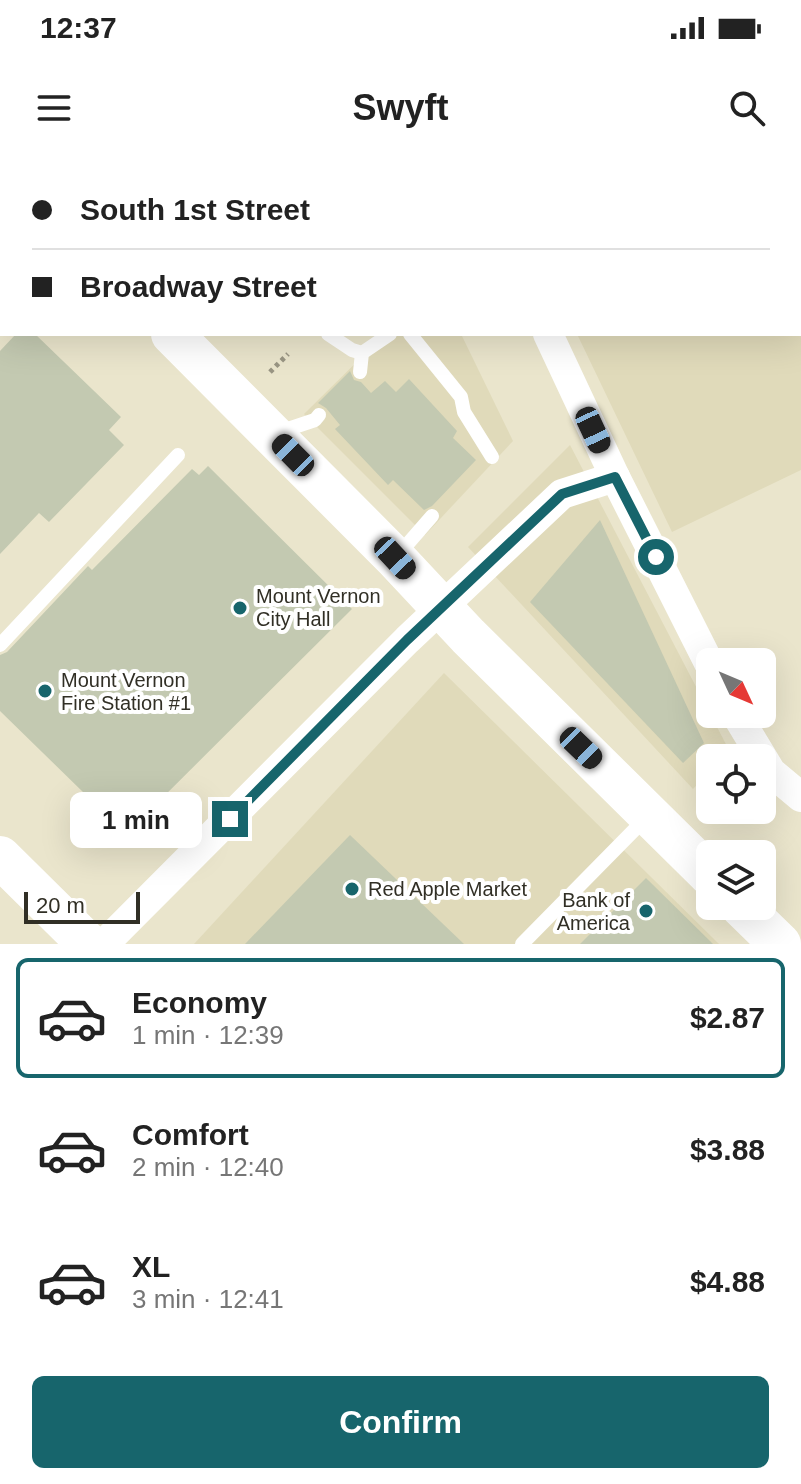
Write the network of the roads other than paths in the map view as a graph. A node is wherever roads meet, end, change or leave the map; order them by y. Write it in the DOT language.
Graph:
graph roads {
  1 [pos="174,336"];
  2 [pos="331,336"];
  3 [pos="387,336"];
  4 [pos="412,336"];
  5 [pos="549,336"];
  6 [pos="362,353"];
  7 [pos="360,372"];
  8 [pos="319,415"];
  9 [pos="272,435"];
  10 [pos="178,455"];
  11 [pos="492,457"];
  12 [pos="615,477"];
  13 [pos="432,516"];
  14 [pos="395,558"];
  15 [pos="441,607"];
  16 [pos="0,645"];
  17 [pos="701,648"];
  18 [pos="744,728"];
  19 [pos="801,797"];
  20 [pos="649,814"];
  21 [pos="0,857"];
  22 [pos="696,861"];
  23 [pos="755,920"];
  24 [pos="88,944"];
  25 [pos="104,944"];
  26 [pos="522,944"];
  27 [pos="780,944"];
  1 -- 9 [label="street"];
  2 -- 6 [label="lane"];
  3 -- 6 [label="lane"];
  4 -- 11 [label="lane"];
  5 -- 12 [label="street"];
  6 -- 7 [label="lane"];
  8 -- 9 [label="lane"];
  9 -- 14 [label="street"];
  10 -- 16 [label="lane"];
  12 -- 15 [label="street"];
  12 -- 17 [label="street"];
  13 -- 14 [label="lane"];
  14 -- 15 [label="street"];
  15 -- 20 [label="street"];
  15 -- 25 [label="street"];
  18 -- 19 [label="street"];
  20 -- 22 [label="street"];
  20 -- 26 [label="lane"];
  21 -- 24 [label="street"];
  23 -- 27 [label="street"];
}
